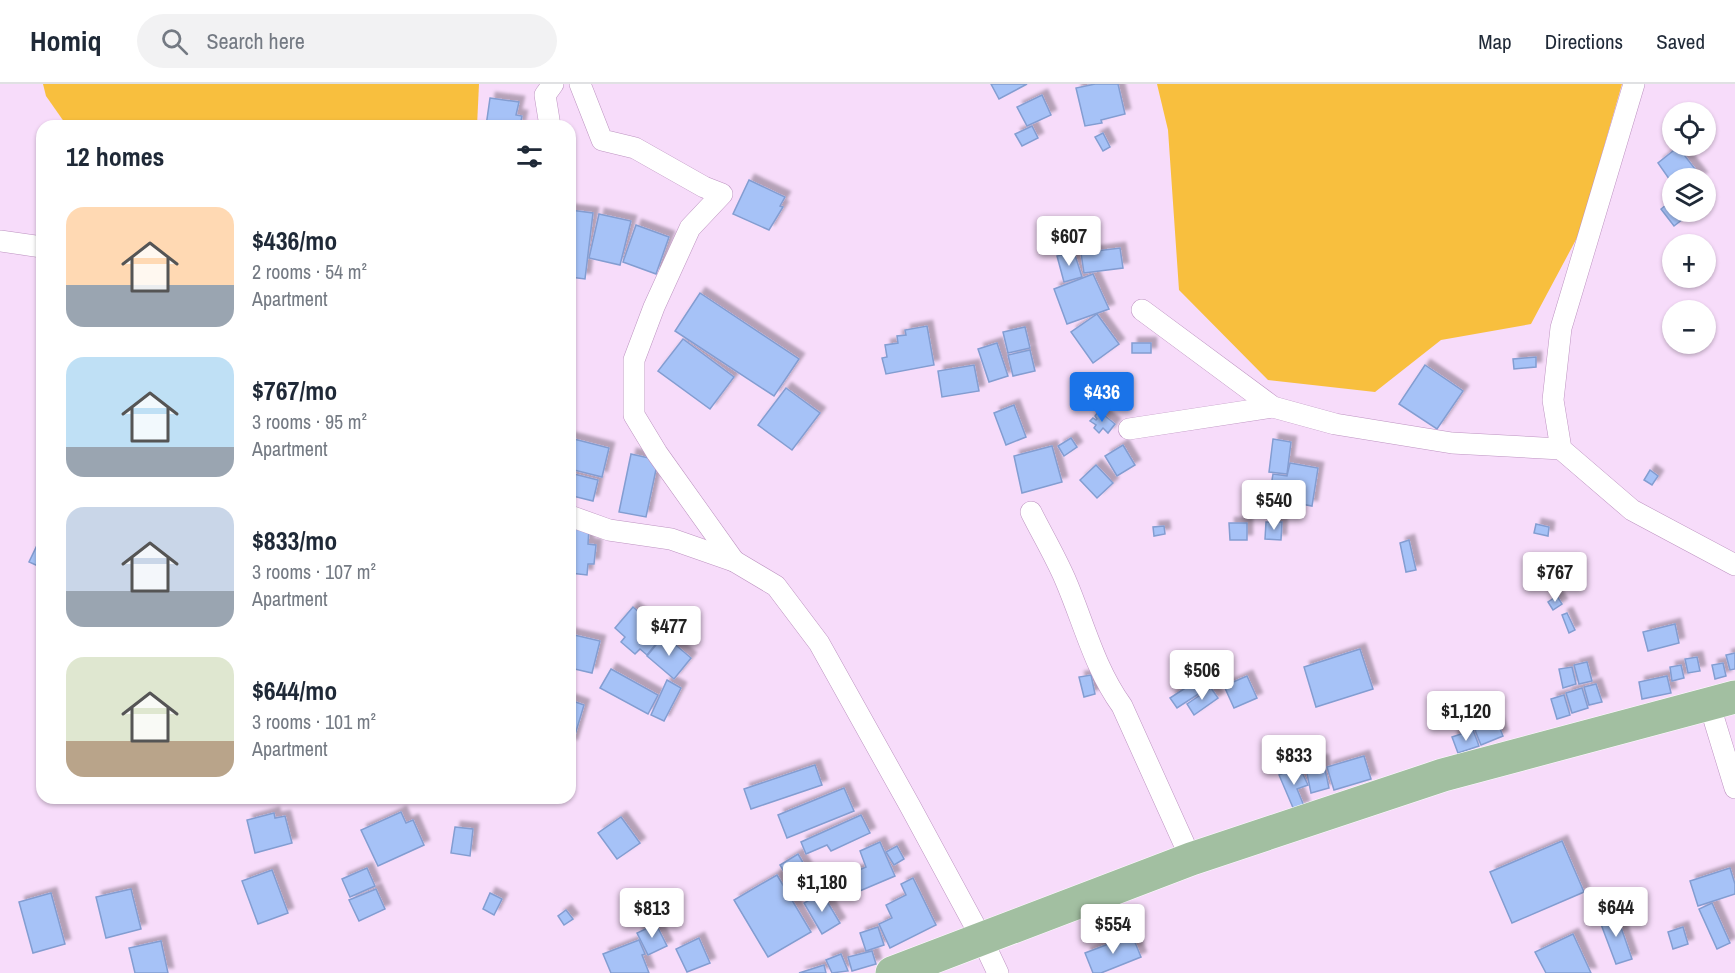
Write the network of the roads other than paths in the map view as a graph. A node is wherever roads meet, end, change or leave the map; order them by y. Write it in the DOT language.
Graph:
graph roads {
  1 [pos="553,84"];
  2 [pos="580,84"];
  3 [pos="1634,84"];
  4 [pos="549,120"];
  5 [pos="0,241"];
  6 [pos="36,246"];
  7 [pos="1142,310"];
  8 [pos="1273,407"];
  9 [pos="1129,429"];
  10 [pos="1561,449"];
  11 [pos="1031,512"];
  12 [pos="576,518"];
  13 [pos="734,561"];
  14 [pos="1735,565"];
  15 [pos="1722,700"];
  16 [pos="1735,788"];
  17 [pos="1191,859"];
  18 [pos="982,939"];
  19 [pos="892,973"];
  20 [pos="998,973"];
  1 -- 4 [label="street"];
  2 -- 13 [label="street"];
  3 -- 10 [label="street"];
  5 -- 6 [label="street"];
  7 -- 8 [label="street"];
  8 -- 9 [label="street"];
  8 -- 10 [label="street"];
  10 -- 14 [label="street"];
  11 -- 17 [label="street"];
  12 -- 13 [label="street"];
  13 -- 18 [label="street"];
  15 -- 16 [label="street"];
  15 -- 17 [label="main road"];
  17 -- 18 [label="main road"];
  18 -- 19 [label="main road"];
  18 -- 20 [label="street"];
}
